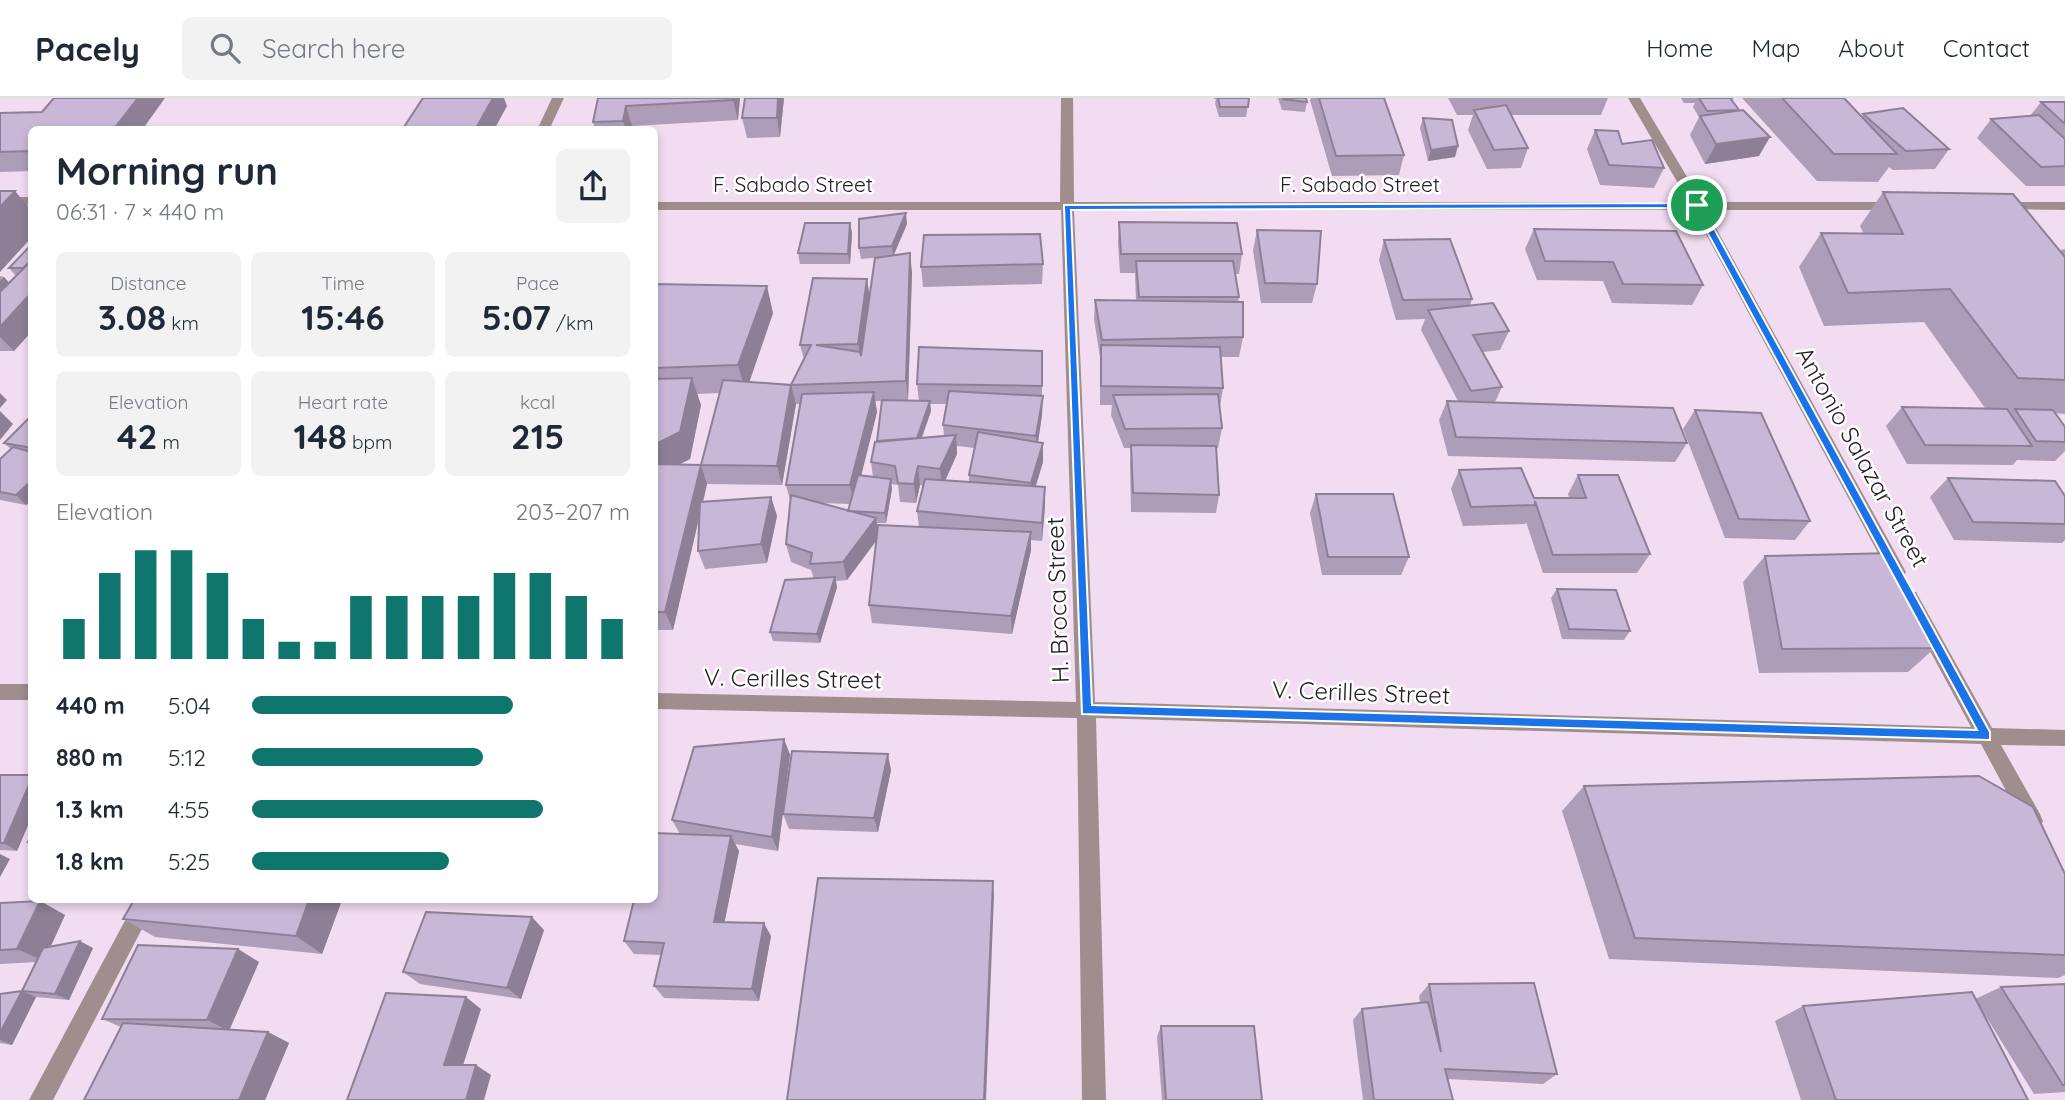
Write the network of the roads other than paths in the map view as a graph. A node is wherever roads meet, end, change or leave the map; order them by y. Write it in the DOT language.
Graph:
graph roads {
  1 [pos="558,98"];
  2 [pos="1067,98"];
  3 [pos="1634,98"];
  4 [pos="545,126"];
  5 [pos="0,201"];
  6 [pos="28,201"];
  7 [pos="658,205"];
  8 [pos="1697,205"];
  9 [pos="1915,206"];
  10 [pos="1983,206"];
  11 [pos="2065,206"];
  12 [pos="1067,207"];
  13 [pos="0,692"];
  14 [pos="28,692"];
  15 [pos="658,701"];
  16 [pos="1086,710"];
  17 [pos="1986,736"];
  18 [pos="2065,738"];
  19 [pos="2039,831"];
  20 [pos="145,903"];
  21 [pos="41,1100"];
  22 [pos="1094,1100"];
  1 -- 4 [label="street"];
  2 -- 12 [label="street, H. Broca Street"];
  3 -- 8 [label="street, Antonio Salazar Street"];
  5 -- 6 [label="street"];
  7 -- 12 [label="street, F. Sabado Street"];
  8 -- 9 [label="street, F. Sabado Street"];
  8 -- 12 [label="street, F. Sabado Street"];
  8 -- 17 [label="street, Antonio Salazar Street"];
  10 -- 11 [label="street"];
  12 -- 16 [label="street, H. Broca Street"];
  13 -- 14 [label="street"];
  15 -- 16 [label="street, V. Cerilles Street"];
  16 -- 17 [label="street, V. Cerilles Street"];
  16 -- 22 [label="street, H. Broca Street"];
  17 -- 18 [label="street, V. Cerilles Street"];
  17 -- 19 [label="street, Antonio Salazar Street"];
  20 -- 21 [label="street"];
}
